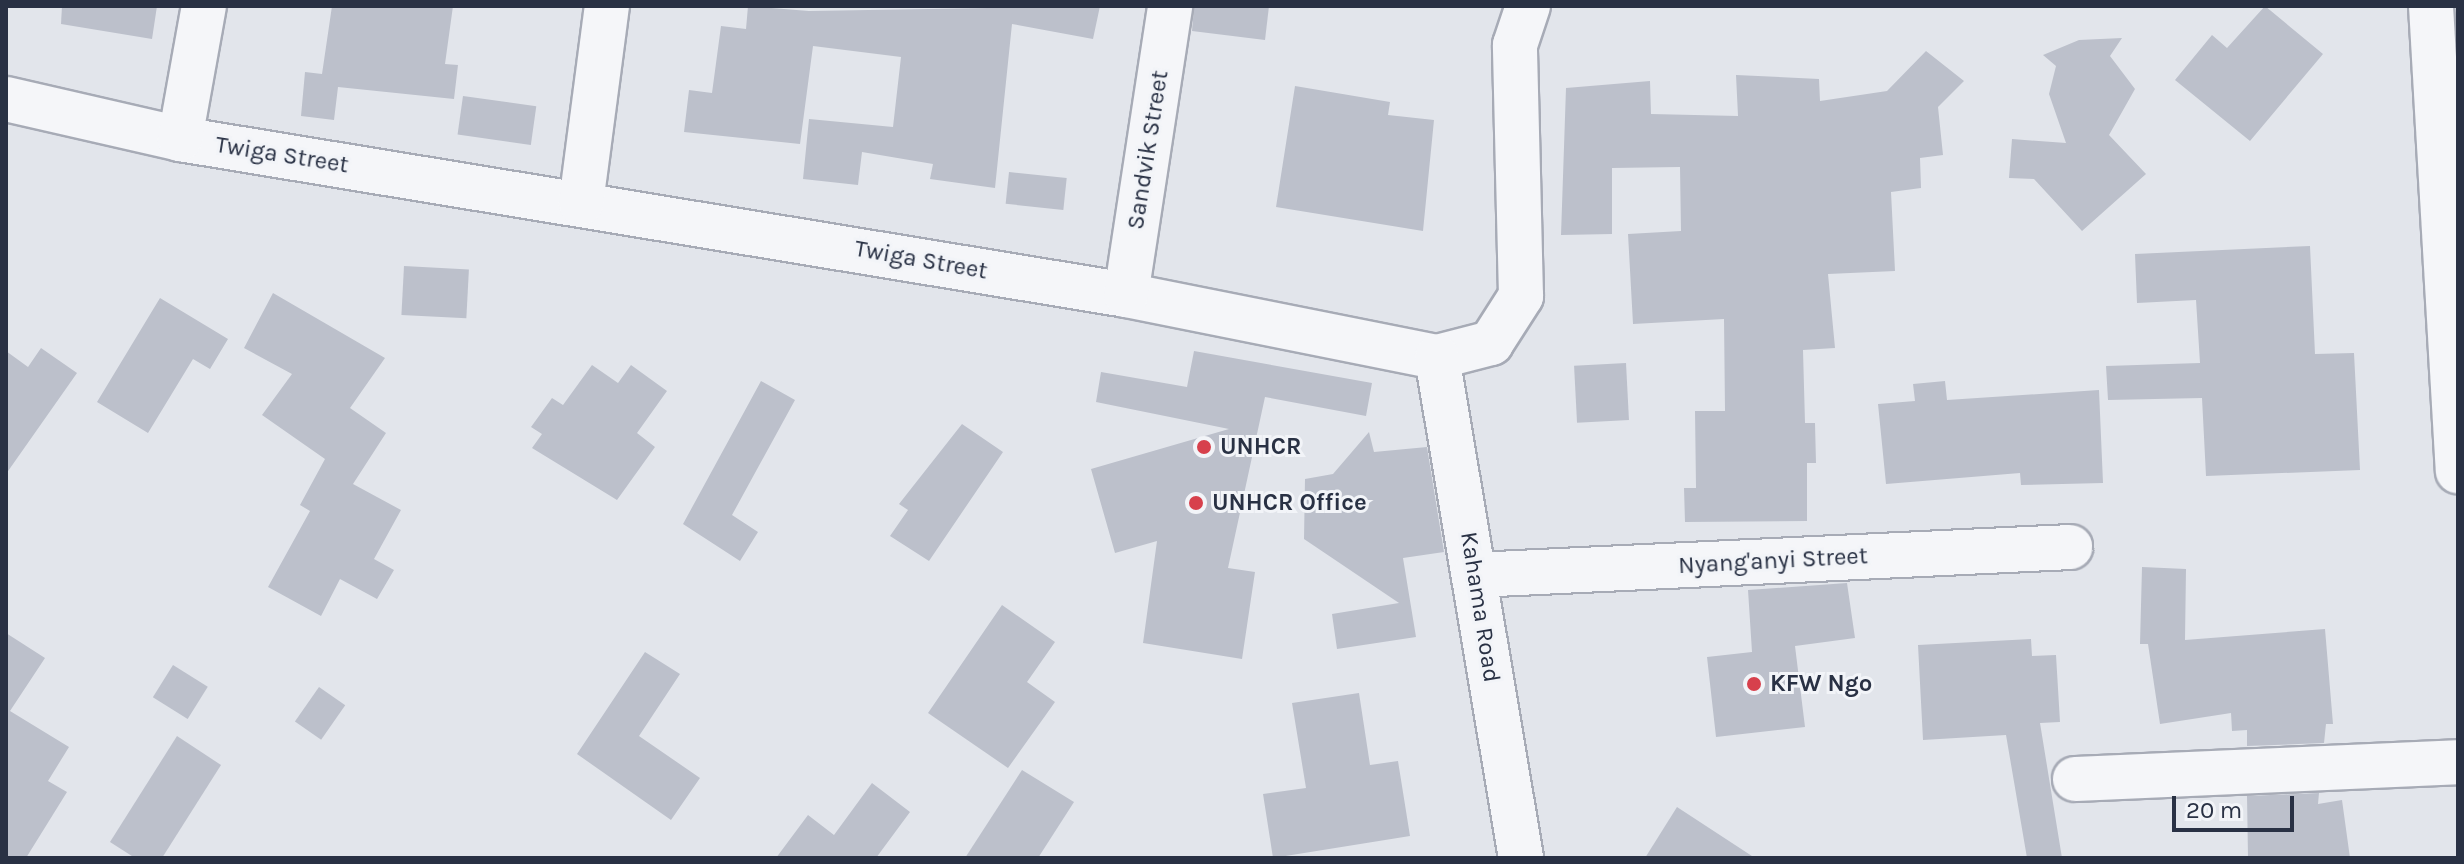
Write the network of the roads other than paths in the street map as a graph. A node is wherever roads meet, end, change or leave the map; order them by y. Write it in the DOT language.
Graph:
graph roads {
  1 [pos="204,6"];
  2 [pos="607,6"];
  3 [pos="1170,6"];
  4 [pos="1528,6"];
  5 [pos="2431,6"];
  6 [pos="6,99"];
  7 [pos="180,139"];
  8 [pos="581,203"];
  9 [pos="2450,271"];
  10 [pos="1126,295"];
  11 [pos="1437,357"];
  12 [pos="2458,471"];
  13 [pos="2070,547"];
  14 [pos="1475,575"];
  15 [pos="2458,762"];
  16 [pos="2075,779"];
  17 [pos="1521,858"];
  1 -- 7 [label="street"];
  2 -- 8 [label="street"];
  3 -- 10 [label="street, Sandvik Street"];
  4 -- 11 [label="street, Twiga Street"];
  5 -- 9 [label="street"];
  6 -- 7 [label="street, Twiga Street"];
  7 -- 8 [label="street, Twiga Street"];
  8 -- 10 [label="street, Twiga Street"];
  9 -- 12 [label="street"];
  10 -- 11 [label="street, Twiga Street"];
  11 -- 14 [label="street, Kahama Road"];
  13 -- 14 [label="street, Nyang'anyi Street"];
  14 -- 17 [label="street, Kahama Road"];
  15 -- 16 [label="street"];
}
